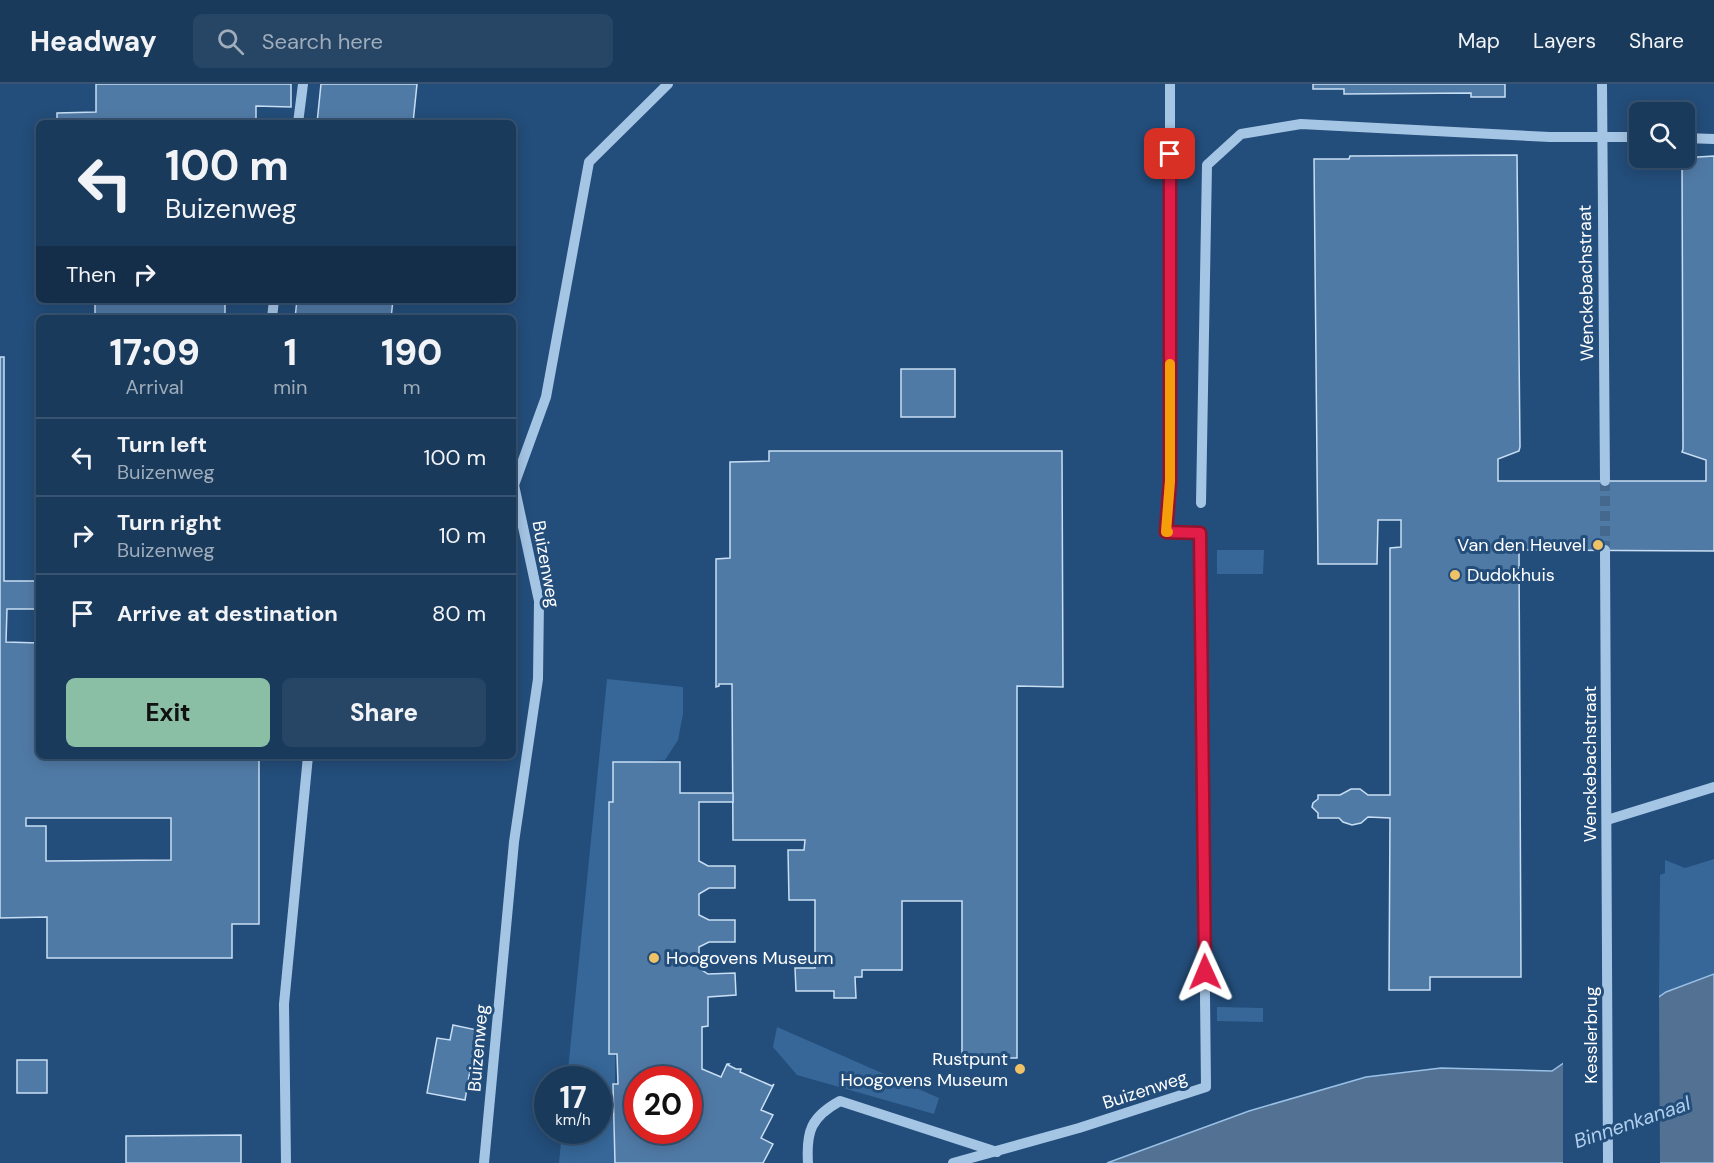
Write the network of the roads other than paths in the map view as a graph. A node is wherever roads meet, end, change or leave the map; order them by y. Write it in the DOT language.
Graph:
graph roads {
  1 [pos="303,84"];
  2 [pos="668,84"];
  3 [pos="1170,84"];
  4 [pos="1602,84"];
  5 [pos="298,120"];
  6 [pos="1602,136"];
  7 [pos="1629,137"];
  8 [pos="1695,138"];
  9 [pos="1714,139"];
  10 [pos="516,480"];
  11 [pos="1605,481"];
  12 [pos="516,494"];
  13 [pos="1201,503"];
  14 [pos="1605,550"];
  15 [pos="308,759"];
  16 [pos="1714,787"];
  17 [pos="1607,820"];
  18 [pos="1607,906"];
  19 [pos="997,1152"];
  20 [pos="286,1163"];
  21 [pos="484,1163"];
  22 [pos="808,1163"];
  23 [pos="953,1163"];
  24 [pos="1608,1163"];
  1 -- 5 [label="street"];
  2 -- 10 [label="street, Buizenweg"];
  3 -- 19 [label="street, Buizenweg"];
  4 -- 6 [label="street, Wenckebachstraat"];
  6 -- 7 [label="street"];
  6 -- 11 [label="street, Wenckebachstraat"];
  6 -- 13 [label="street"];
  8 -- 9 [label="street"];
  12 -- 21 [label="street, Buizenweg"];
  14 -- 17 [label="street, Wenckebachstraat"];
  15 -- 20 [label="street"];
  16 -- 17 [label="street"];
  17 -- 18 [label="street, Wenckebachstraat"];
  18 -- 24 [label="street, Kesslerbrug"];
  19 -- 22 [label="street"];
  19 -- 23 [label="street, Buizenweg"];
}
